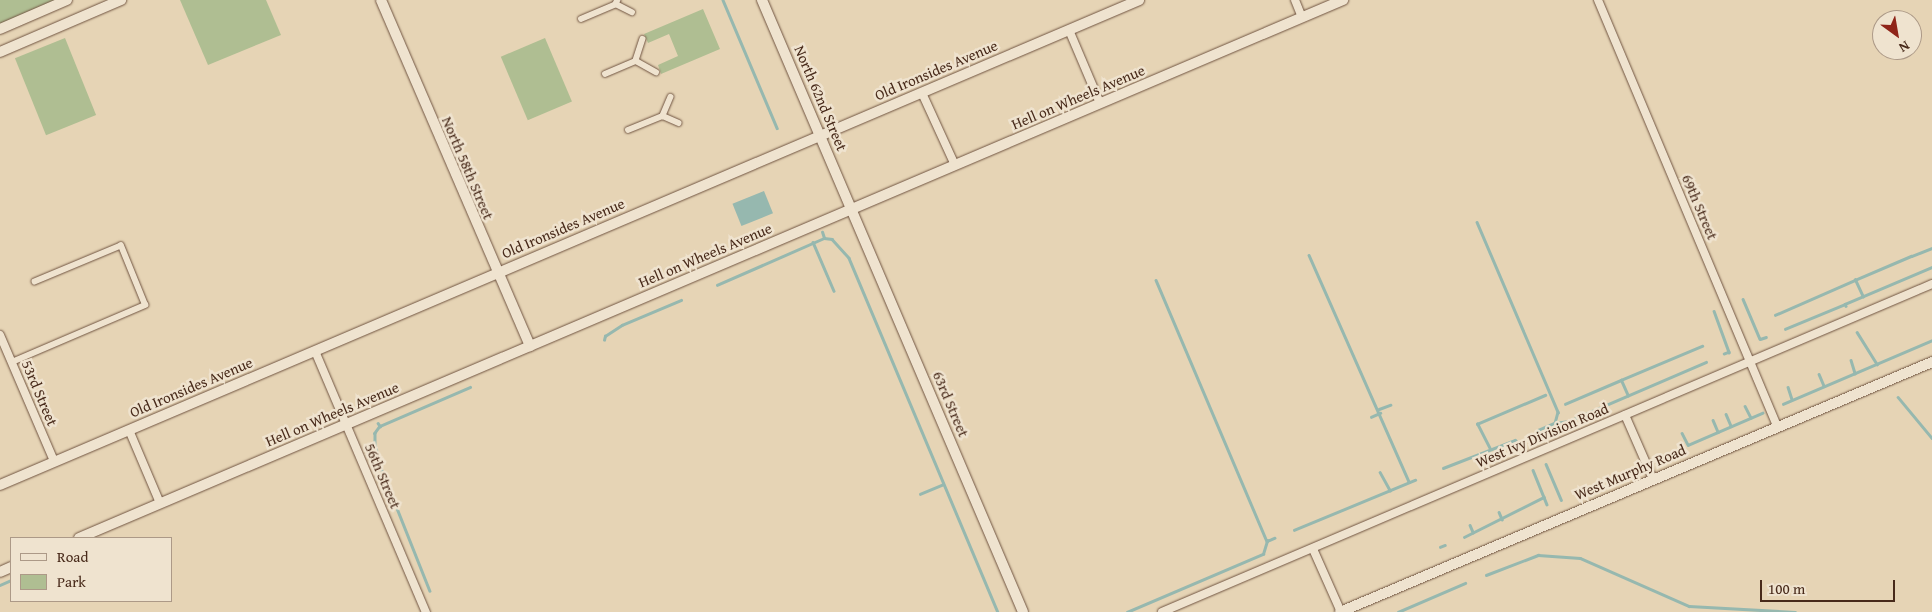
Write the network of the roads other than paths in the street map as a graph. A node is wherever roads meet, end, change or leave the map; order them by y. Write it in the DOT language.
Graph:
graph roads {
  1 [pos="67,0"];
  2 [pos="122,0"];
  3 [pos="381,0"];
  4 [pos="762,0"];
  5 [pos="1139,0"];
  6 [pos="1295,0"];
  7 [pos="1343,0"];
  8 [pos="1598,0"];
  9 [pos="617,2"];
  10 [pos="632,12"];
  11 [pos="1302,17"];
  12 [pos="581,18"];
  13 [pos="0,29"];
  14 [pos="1069,30"];
  15 [pos="643,39"];
  16 [pos="0,52"];
  17 [pos="636,61"];
  18 [pos="656,72"];
  19 [pos="605,74"];
  20 [pos="922,92"];
  21 [pos="671,97"];
  22 [pos="1100,103"];
  23 [pos="662,116"];
  24 [pos="679,123"];
  25 [pos="628,130"];
  26 [pos="820,135"];
  27 [pos="955,165"];
  28 [pos="852,209"];
  29 [pos="497,272"];
  30 [pos="35,282"];
  31 [pos="1932,284"];
  32 [pos="0,335"];
  33 [pos="530,346"];
  34 [pos="315,351"];
  35 [pos="12,362"];
  36 [pos="1751,362"];
  37 [pos="1932,362"];
  38 [pos="1625,414"];
  39 [pos="346,424"];
  40 [pos="1778,426"];
  41 [pos="129,430"];
  42 [pos="54,462"];
  43 [pos="1653,479"];
  44 [pos="0,485"];
  45 [pos="160,504"];
  46 [pos="81,537"];
  47 [pos="1313,549"];
  48 [pos="426,612"];
  49 [pos="1023,612"];
  50 [pos="1162,612"];
  51 [pos="1340,612"];
  1 -- 13 [label="street"];
  2 -- 16 [label="street"];
  3 -- 29 [label="street, North 58th Street"];
  4 -- 26 [label="street, North 62nd Street"];
  5 -- 14 [label="street, Old Ironsides Avenue"];
  6 -- 11 [label="street"];
  7 -- 11 [label="street, Hell on Wheels Avenue"];
  8 -- 36 [label="street, 69th Street"];
  9 -- 10 [label="street"];
  9 -- 12 [label="street"];
  11 -- 22 [label="street, Hell on Wheels Avenue"];
  14 -- 20 [label="street, Old Ironsides Avenue"];
  14 -- 22 [label="street"];
  15 -- 17 [label="street"];
  17 -- 18 [label="street"];
  17 -- 19 [label="street"];
  20 -- 26 [label="street, Old Ironsides Avenue"];
  20 -- 27 [label="street"];
  21 -- 23 [label="street"];
  22 -- 27 [label="street, Hell on Wheels Avenue"];
  23 -- 24 [label="street"];
  23 -- 25 [label="street"];
  26 -- 28 [label="street, North 62nd Street"];
  26 -- 29 [label="street, Old Ironsides Avenue"];
  27 -- 28 [label="street, Hell on Wheels Avenue"];
  28 -- 33 [label="street, Hell on Wheels Avenue"];
  28 -- 49 [label="street, 63rd Street"];
  29 -- 33 [label="street, North 58th Street"];
  29 -- 34 [label="street, Old Ironsides Avenue"];
  30 -- 35 [label="street"];
  31 -- 36 [label="street, West Ivy Division Road"];
  32 -- 35 [label="street, 53rd Street"];
  33 -- 39 [label="street, Hell on Wheels Avenue"];
  34 -- 39 [label="street, 56th Street"];
  34 -- 41 [label="street, Old Ironsides Avenue"];
  35 -- 42 [label="street, 53rd Street"];
  36 -- 38 [label="street, West Ivy Division Road"];
  36 -- 40 [label="street, 69th Street"];
  37 -- 40 [label="street, West Murphy Road"];
  38 -- 43 [label="street"];
  38 -- 47 [label="street, West Ivy Division Road"];
  39 -- 45 [label="street, Hell on Wheels Avenue"];
  39 -- 48 [label="street, 56th Street"];
  40 -- 43 [label="street, West Murphy Road"];
  41 -- 42 [label="street, Old Ironsides Avenue"];
  41 -- 45 [label="street"];
  42 -- 44 [label="street, Old Ironsides Avenue"];
  43 -- 51 [label="street, West Murphy Road"];
  45 -- 46 [label="street, Hell on Wheels Avenue"];
  47 -- 50 [label="street, West Ivy Division Road"];
  47 -- 51 [label="street"];
}
